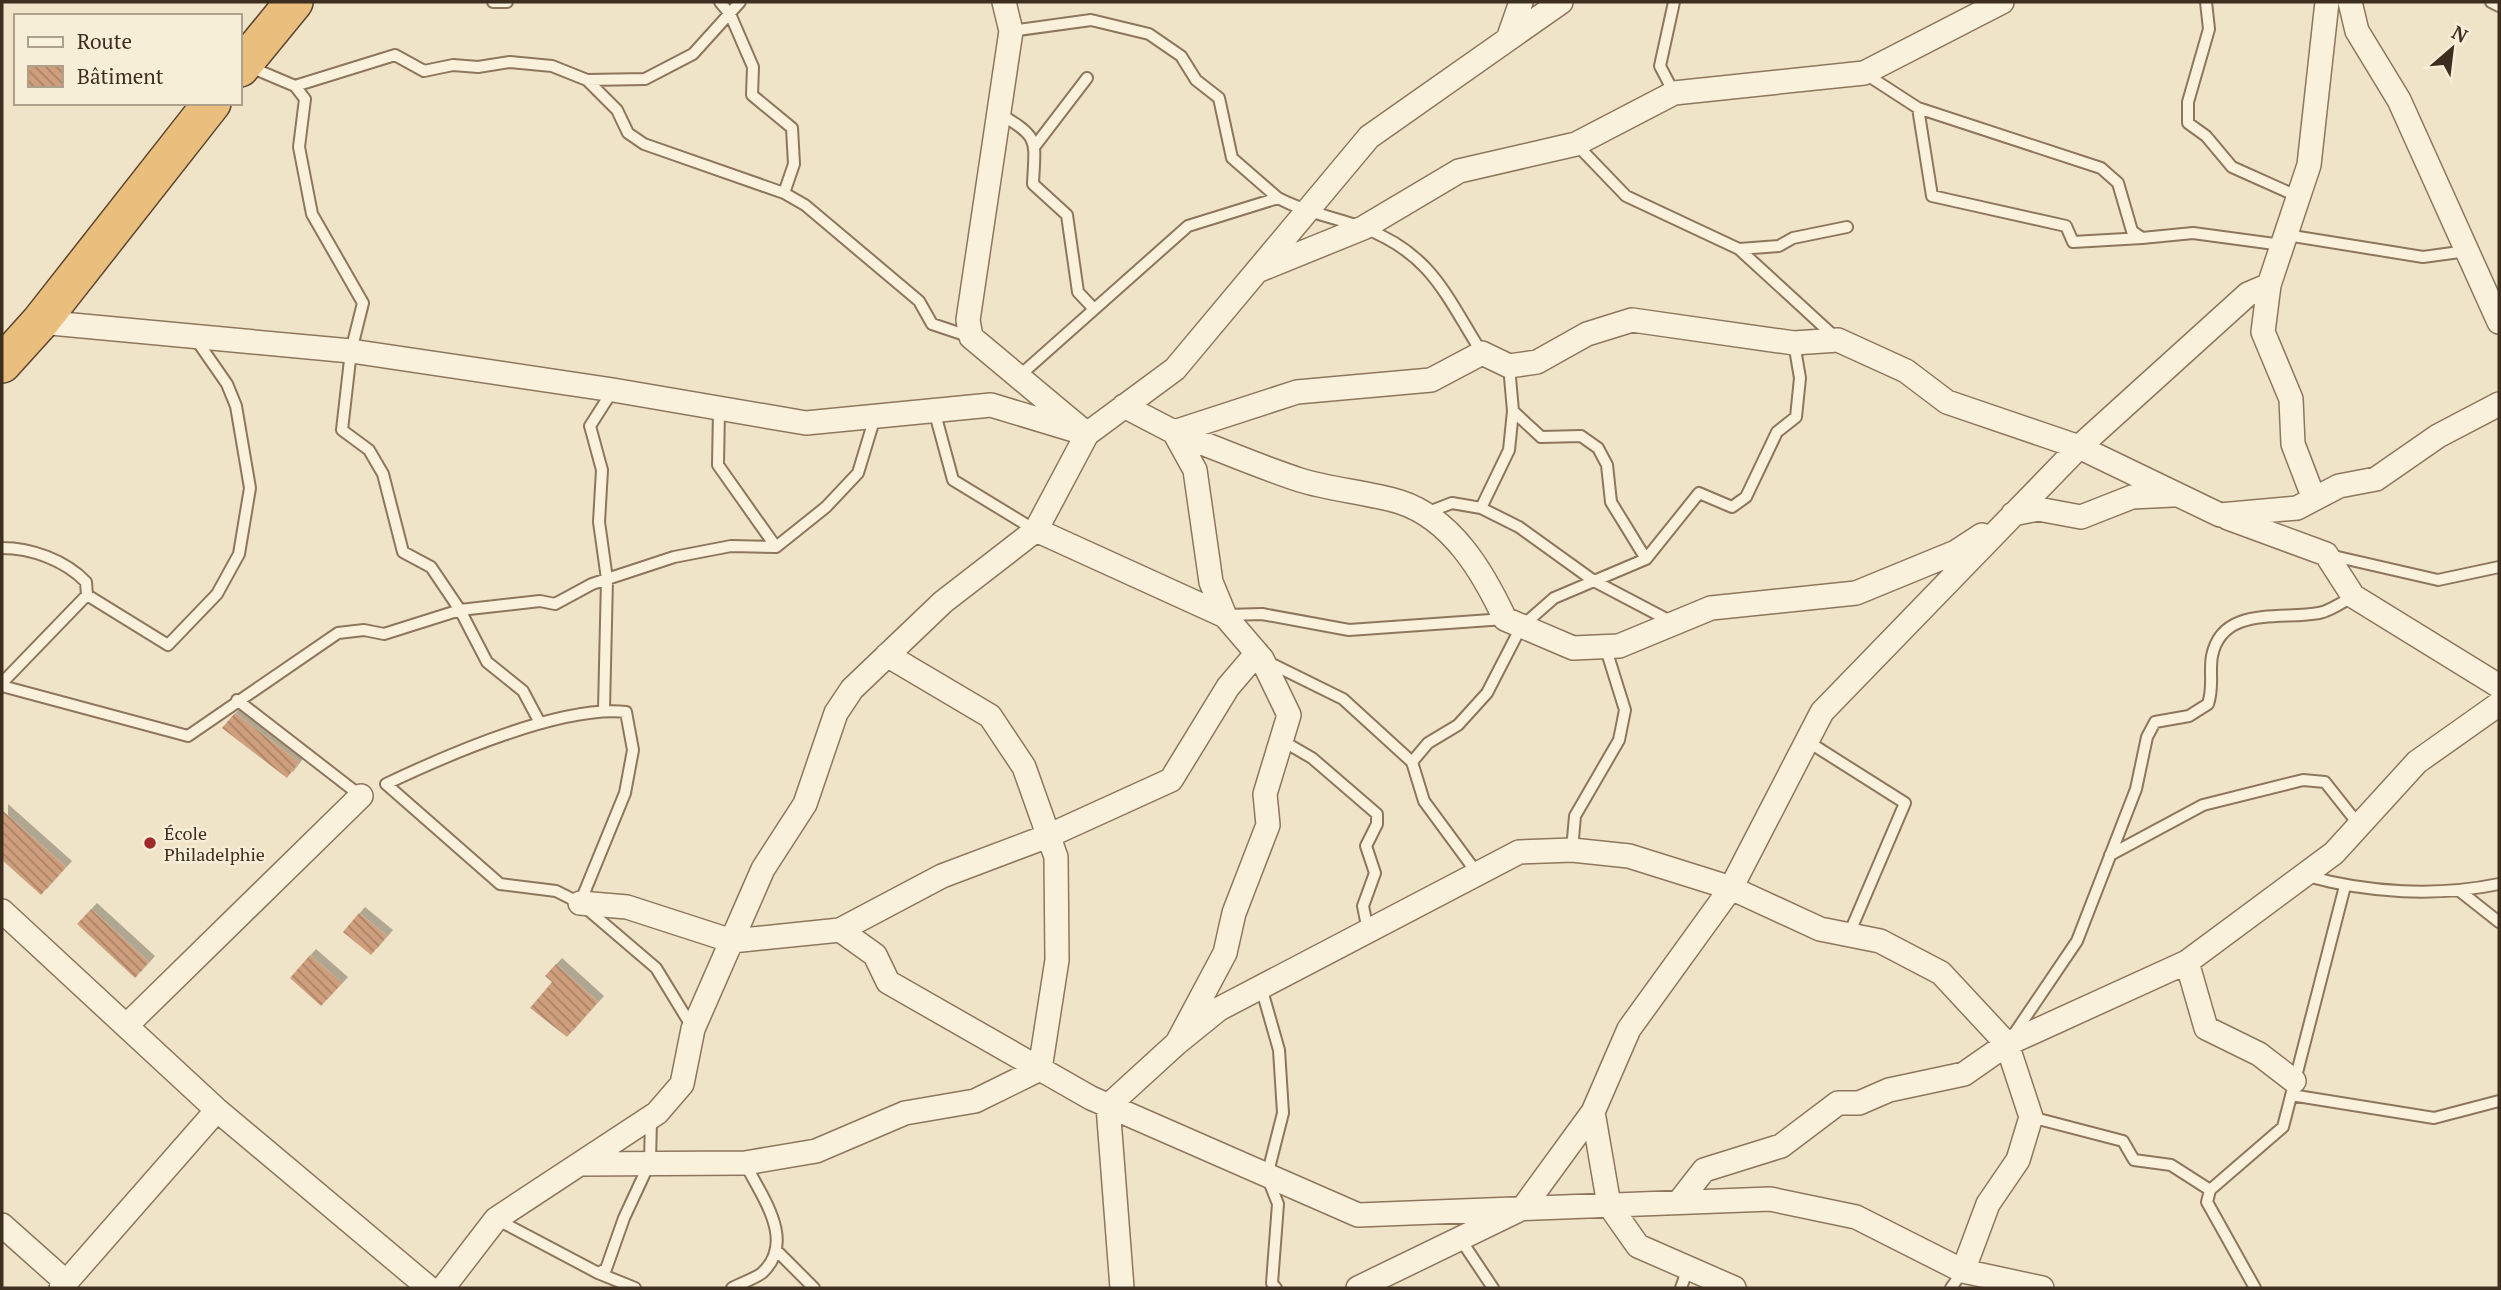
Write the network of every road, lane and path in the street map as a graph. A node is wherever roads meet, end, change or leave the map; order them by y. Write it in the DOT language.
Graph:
graph roads {
  1 [pos="294,2"];
  2 [pos="493,2"];
  3 [pos="507,2"];
  4 [pos="720,2"];
  5 [pos="740,2"];
  6 [pos="1004,2"];
  7 [pos="1521,2"];
  8 [pos="1561,2"];
  9 [pos="1674,2"];
  10 [pos="2002,2"];
  11 [pos="2206,2"];
  12 [pos="2327,2"];
  13 [pos="2350,2"];
  14 [pos="2491,2"];
  15 [pos="2499,5"];
  16 [pos="730,14"];
  17 [pos="1011,31"];
  18 [pos="1508,39"];
  19 [pos="242,66"];
  20 [pos="1864,73"];
  21 [pos="1087,78"];
  22 [pos="587,80"];
  23 [pos="295,86"];
  24 [pos="1674,93"];
  25 [pos="210,105"];
  26 [pos="1918,108"];
  27 [pos="1000,114"];
  28 [pos="1576,144"];
  29 [pos="1035,146"];
  30 [pos="784,194"];
  31 [pos="2299,197"];
  32 [pos="1279,198"];
  33 [pos="1304,212"];
  34 [pos="1847,227"];
  35 [pos="1363,228"];
  36 [pos="2142,238"];
  37 [pos="2284,240"];
  38 [pos="1738,249"];
  39 [pos="2467,251"];
  40 [pos="1254,273"];
  41 [pos="2269,285"];
  42 [pos="1094,309"];
  43 [pos="40,322"];
  44 [pos="2499,322"];
  45 [pos="194,336"];
  46 [pos="971,337"];
  47 [pos="1838,340"];
  48 [pos="1794,344"];
  49 [pos="351,351"];
  50 [pos="1482,353"];
  51 [pos="2,364"];
  52 [pos="1509,366"];
  53 [pos="1018,377"];
  54 [pos="613,390"];
  55 [pos="2499,404"];
  56 [pos="1124,406"];
  57 [pos="719,409"];
  58 [pos="934,410"];
  59 [pos="1513,411"];
  60 [pos="875,416"];
  61 [pos="1174,432"];
  62 [pos="1087,434"];
  63 [pos="2079,447"];
  64 [pos="2177,494"];
  65 [pos="2314,499"];
  66 [pos="1481,508"];
  67 [pos="2017,511"];
  68 [pos="1426,513"];
  69 [pos="2220,515"];
  70 [pos="1036,530"];
  71 [pos="776,547"];
  72 [pos="2,548"];
  73 [pos="2326,554"];
  74 [pos="1646,559"];
  75 [pos="2499,567"];
  76 [pos="607,579"];
  77 [pos="1594,581"];
  78 [pos="87,595"];
  79 [pos="2353,596"];
  80 [pos="460,610"];
  81 [pos="1225,615"];
  82 [pos="1513,623"];
  83 [pos="1674,623"];
  84 [pos="1605,646"];
  85 [pos="887,655"];
  86 [pos="1259,656"];
  87 [pos="2,684"];
  88 [pos="2499,686"];
  89 [pos="237,701"];
  90 [pos="2499,704"];
  91 [pos="604,709"];
  92 [pos="540,723"];
  93 [pos="1281,740"];
  94 [pos="1807,741"];
  95 [pos="1412,762"];
  96 [pos="361,796"];
  97 [pos="2359,825"];
  98 [pos="1048,836"];
  99 [pos="1572,850"];
  100 [pos="2110,855"];
  101 [pos="1477,873"];
  102 [pos="2304,875"];
  103 [pos="2499,884"];
  104 [pos="2345,886"];
  105 [pos="1731,888"];
  106 [pos="2461,892"];
  107 [pos="580,903"];
  108 [pos="2,911"];
  109 [pos="2499,922"];
  110 [pos="840,930"];
  111 [pos="1368,931"];
  112 [pos="1849,934"];
  113 [pos="732,941"];
  114 [pos="2187,962"];
  115 [pos="1261,987"];
  116 [pos="126,1026"];
  117 [pos="694,1029"];
  118 [pos="1177,1044"];
  119 [pos="2007,1045"];
  120 [pos="1040,1069"];
  121 [pos="2292,1088"];
  122 [pos="2499,1101"];
  123 [pos="1108,1106"];
  124 [pos="218,1110"];
  125 [pos="1593,1112"];
  126 [pos="2032,1117"];
  127 [pos="651,1118"];
  128 [pos="650,1162"];
  129 [pos="745,1163"];
  130 [pos="580,1164"];
  131 [pos="1267,1176"];
  132 [pos="2210,1190"];
  133 [pos="1679,1202"];
  134 [pos="1609,1205"];
  135 [pos="1523,1208"];
  136 [pos="496,1219"];
  137 [pos="2,1226"];
  138 [pos="1459,1237"];
  139 [pos="777,1251"];
  140 [pos="598,1273"];
  141 [pos="1685,1278"];
  142 [pos="1957,1279"];
  143 [pos="63,1285"];
  144 [pos="418,1285"];
  145 [pos="443,1288"];
  146 [pos="635,1288"];
  147 [pos="732,1288"];
  148 [pos="814,1288"];
  149 [pos="1122,1288"];
  150 [pos="1276,1288"];
  151 [pos="1358,1288"];
  152 [pos="1493,1288"];
  153 [pos="1734,1288"];
  154 [pos="2042,1288"];
  155 [pos="2255,1288"];
  1 -- 19 [label="highway"];
  2 -- 3 [label="lane"];
  4 -- 16 [label="lane"];
  5 -- 16 [label="lane"];
  6 -- 17 [label="street"];
  7 -- 18 [label="street"];
  8 -- 18 [label="street"];
  9 -- 24 [label="lane"];
  10 -- 20 [label="street"];
  11 -- 31 [label="lane"];
  12 -- 31 [label="street"];
  13 -- 39 [label="street"];
  14 -- 15 [label="lane"];
  16 -- 22 [label="lane"];
  16 -- 30 [label="lane"];
  17 -- 27 [label="street"];
  17 -- 32 [label="lane"];
  18 -- 33 [label="street"];
  19 -- 23 [label="lane"];
  20 -- 24 [label="street"];
  20 -- 26 [label="lane"];
  21 -- 29 [label="lane"];
  22 -- 23 [label="lane"];
  22 -- 30 [label="lane"];
  23 -- 49 [label="lane"];
  24 -- 28 [label="street"];
  25 -- 43 [label="highway"];
  26 -- 36 [label="lane"];
  26 -- 36 [label="lane"];
  27 -- 29 [label="lane"];
  27 -- 46 [label="street"];
  28 -- 35 [label="street"];
  28 -- 38 [label="lane"];
  29 -- 42 [label="lane"];
  30 -- 46 [label="lane"];
  31 -- 37 [label="street"];
  32 -- 33 [label="lane"];
  32 -- 42 [label="lane"];
  33 -- 35 [label="lane"];
  33 -- 40 [label="street"];
  34 -- 38 [label="lane"];
  35 -- 40 [label="street"];
  35 -- 50 [label="lane"];
  36 -- 37 [label="lane"];
  37 -- 39 [label="lane"];
  37 -- 41 [label="street"];
  38 -- 47 [label="lane"];
  39 -- 44 [label="street"];
  40 -- 56 [label="street"];
  41 -- 63 [label="street"];
  41 -- 65 [label="street"];
  42 -- 53 [label="lane"];
  43 -- 45 [label="street"];
  43 -- 51 [label="highway"];
  45 -- 49 [label="street"];
  45 -- 78 [label="lane"];
  46 -- 53 [label="street"];
  47 -- 48 [label="street"];
  47 -- 63 [label="street"];
  48 -- 52 [label="street"];
  48 -- 74 [label="lane"];
  49 -- 54 [label="street"];
  49 -- 80 [label="lane"];
  50 -- 52 [label="street"];
  50 -- 61 [label="street"];
  52 -- 59 [label="lane"];
  53 -- 62 [label="street"];
  54 -- 57 [label="street"];
  54 -- 76 [label="lane"];
  55 -- 65 [label="street"];
  56 -- 61 [label="street"];
  56 -- 62 [label="street"];
  57 -- 60 [label="street"];
  57 -- 71 [label="lane"];
  58 -- 60 [label="street"];
  58 -- 62 [label="street"];
  58 -- 70 [label="lane"];
  59 -- 66 [label="lane"];
  59 -- 74 [label="lane"];
  60 -- 71 [label="lane"];
  61 -- 68 [label="street"];
  61 -- 81 [label="street"];
  62 -- 70 [label="street"];
  63 -- 64 [label="street"];
  63 -- 67 [label="street"];
  64 -- 67 [label="street"];
  64 -- 69 [label="street"];
  65 -- 69 [label="street"];
  66 -- 68 [label="lane"];
  66 -- 77 [label="lane"];
  67 -- 83 [label="street"];
  67 -- 94 [label="street"];
  68 -- 82 [label="street"];
  69 -- 73 [label="street"];
  70 -- 81 [label="street"];
  70 -- 85 [label="street"];
  71 -- 76 [label="lane"];
  72 -- 78 [label="lane"];
  73 -- 75 [label="lane"];
  73 -- 79 [label="street"];
  74 -- 77 [label="lane"];
  76 -- 80 [label="lane"];
  76 -- 91 [label="lane"];
  77 -- 82 [label="lane"];
  77 -- 83 [label="lane"];
  78 -- 87 [label="lane"];
  79 -- 88 [label="street"];
  79 -- 100 [label="lane"];
  80 -- 89 [label="lane"];
  80 -- 92 [label="lane"];
  81 -- 82 [label="lane"];
  81 -- 86 [label="street"];
  82 -- 84 [label="street"];
  82 -- 95 [label="lane"];
  83 -- 84 [label="street"];
  84 -- 99 [label="lane"];
  85 -- 98 [label="street"];
  85 -- 113 [label="street"];
  86 -- 93 [label="street"];
  86 -- 95 [label="lane"];
  86 -- 98 [label="street"];
  87 -- 89 [label="lane"];
  89 -- 96 [label="lane"];
  90 -- 97 [label="street"];
  91 -- 92 [label="lane"];
  91 -- 107 [label="lane"];
  92 -- 107 [label="lane"];
  93 -- 111 [label="lane"];
  93 -- 118 [label="street"];
  94 -- 105 [label="street"];
  94 -- 112 [label="lane"];
  95 -- 101 [label="lane"];
  96 -- 116 [label="street"];
  97 -- 100 [label="lane"];
  97 -- 102 [label="street"];
  98 -- 110 [label="street"];
  98 -- 120 [label="street"];
  99 -- 101 [label="street"];
  99 -- 105 [label="street"];
  100 -- 119 [label="lane"];
  101 -- 111 [label="street"];
  102 -- 104 [label="lane"];
  102 -- 114 [label="street"];
  103 -- 106 [label="lane"];
  104 -- 106 [label="lane"];
  104 -- 121 [label="lane"];
  105 -- 112 [label="street"];
  105 -- 125 [label="street"];
  106 -- 109 [label="lane"];
  107 -- 113 [label="street"];
  107 -- 117 [label="lane"];
  108 -- 116 [label="street"];
  110 -- 113 [label="street"];
  110 -- 120 [label="street"];
  111 -- 115 [label="street"];
  112 -- 119 [label="street"];
  113 -- 117 [label="street"];
  114 -- 119 [label="street"];
  114 -- 121 [label="street"];
  115 -- 118 [label="street"];
  115 -- 131 [label="lane"];
  116 -- 124 [label="street"];
  117 -- 127 [label="street"];
  118 -- 123 [label="street"];
  119 -- 126 [label="street"];
  119 -- 133 [label="street"];
  120 -- 123 [label="street"];
  120 -- 129 [label="street"];
  121 -- 122 [label="lane"];
  121 -- 132 [label="lane"];
  123 -- 131 [label="street"];
  123 -- 149 [label="street"];
  124 -- 143 [label="street"];
  124 -- 144 [label="street"];
  125 -- 134 [label="street"];
  125 -- 135 [label="street"];
  126 -- 132 [label="lane"];
  126 -- 142 [label="street"];
  127 -- 128 [label="lane"];
  127 -- 130 [label="street"];
  128 -- 129 [label="street"];
  128 -- 130 [label="street"];
  128 -- 140 [label="lane"];
  129 -- 139 [label="lane"];
  130 -- 136 [label="street"];
  131 -- 135 [label="street"];
  131 -- 150 [label="lane"];
  132 -- 155 [label="lane"];
  133 -- 134 [label="street"];
  133 -- 142 [label="street"];
  134 -- 135 [label="street"];
  134 -- 141 [label="street"];
  135 -- 138 [label="street"];
  136 -- 140 [label="lane"];
  136 -- 145 [label="street"];
  137 -- 143 [label="street"];
  138 -- 151 [label="street"];
  138 -- 152 [label="lane"];
  139 -- 147 [label="lane"];
  139 -- 148 [label="lane"];
  140 -- 146 [label="lane"];
  141 -- 153 [label="street"];
  142 -- 154 [label="street"];
}
